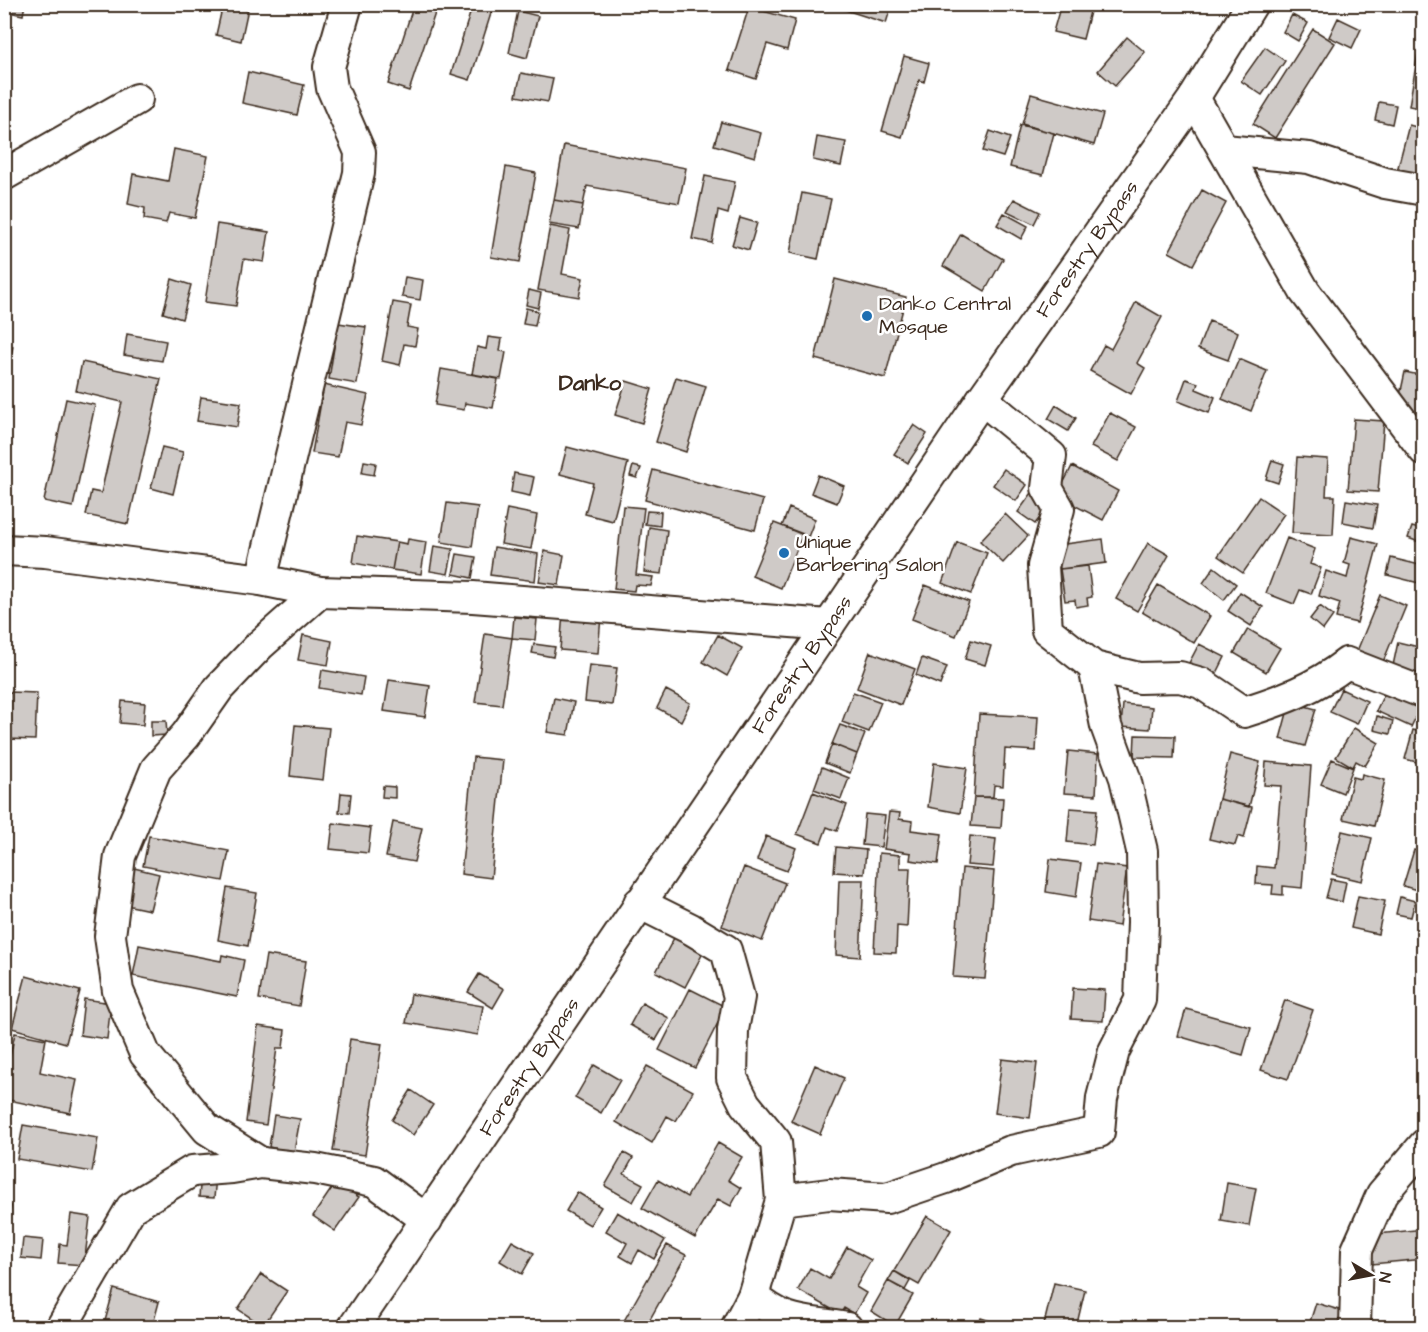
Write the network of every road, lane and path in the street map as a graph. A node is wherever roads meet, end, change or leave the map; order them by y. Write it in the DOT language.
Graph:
graph roads {
  1 [pos="347,4"];
  2 [pos="1252,4"];
  3 [pos="1194,98"];
  4 [pos="137,99"];
  5 [pos="1224,150"];
  6 [pos="4,175"];
  7 [pos="1424,190"];
  8 [pos="982,399"];
  9 [pos="1424,450"];
  10 [pos="4,550"];
  11 [pos="261,580"];
  12 [pos="320,592"];
  13 [pos="829,625"];
  14 [pos="1094,667"];
  15 [pos="1424,693"];
  16 [pos="639,903"];
  17 [pos="1424,1145"];
  18 [pos="261,1163"];
  19 [pos="781,1200"];
  20 [pos="427,1220"];
  21 [pos="753,1296"];
  22 [pos="62,1328"];
  23 [pos="353,1328"];
  24 [pos="736,1328"];
  25 [pos="847,1328"];
  26 [pos="1355,1328"];
  1 -- 11 [label="street"];
  2 -- 3 [label="street, Forestry Bypass"];
  3 -- 5 [label="street"];
  3 -- 8 [label="street, Forestry Bypass"];
  4 -- 6 [label="street"];
  5 -- 7 [label="street"];
  5 -- 9 [label="street"];
  8 -- 13 [label="street, Forestry Bypass"];
  8 -- 14 [label="street"];
  10 -- 11 [label="street"];
  11 -- 12 [label="street"];
  12 -- 13 [label="street"];
  12 -- 18 [label="street"];
  13 -- 16 [label="street, Forestry Bypass"];
  14 -- 15 [label="street"];
  14 -- 19 [label="street"];
  16 -- 19 [label="street"];
  16 -- 20 [label="street, Forestry Bypass"];
  17 -- 26 [label="street"];
  18 -- 20 [label="street"];
  18 -- 22 [label="street"];
  19 -- 21 [label="street"];
  20 -- 23 [label="street, Forestry Bypass"];
  21 -- 24 [label="street"];
  21 -- 25 [label="street"];
}
